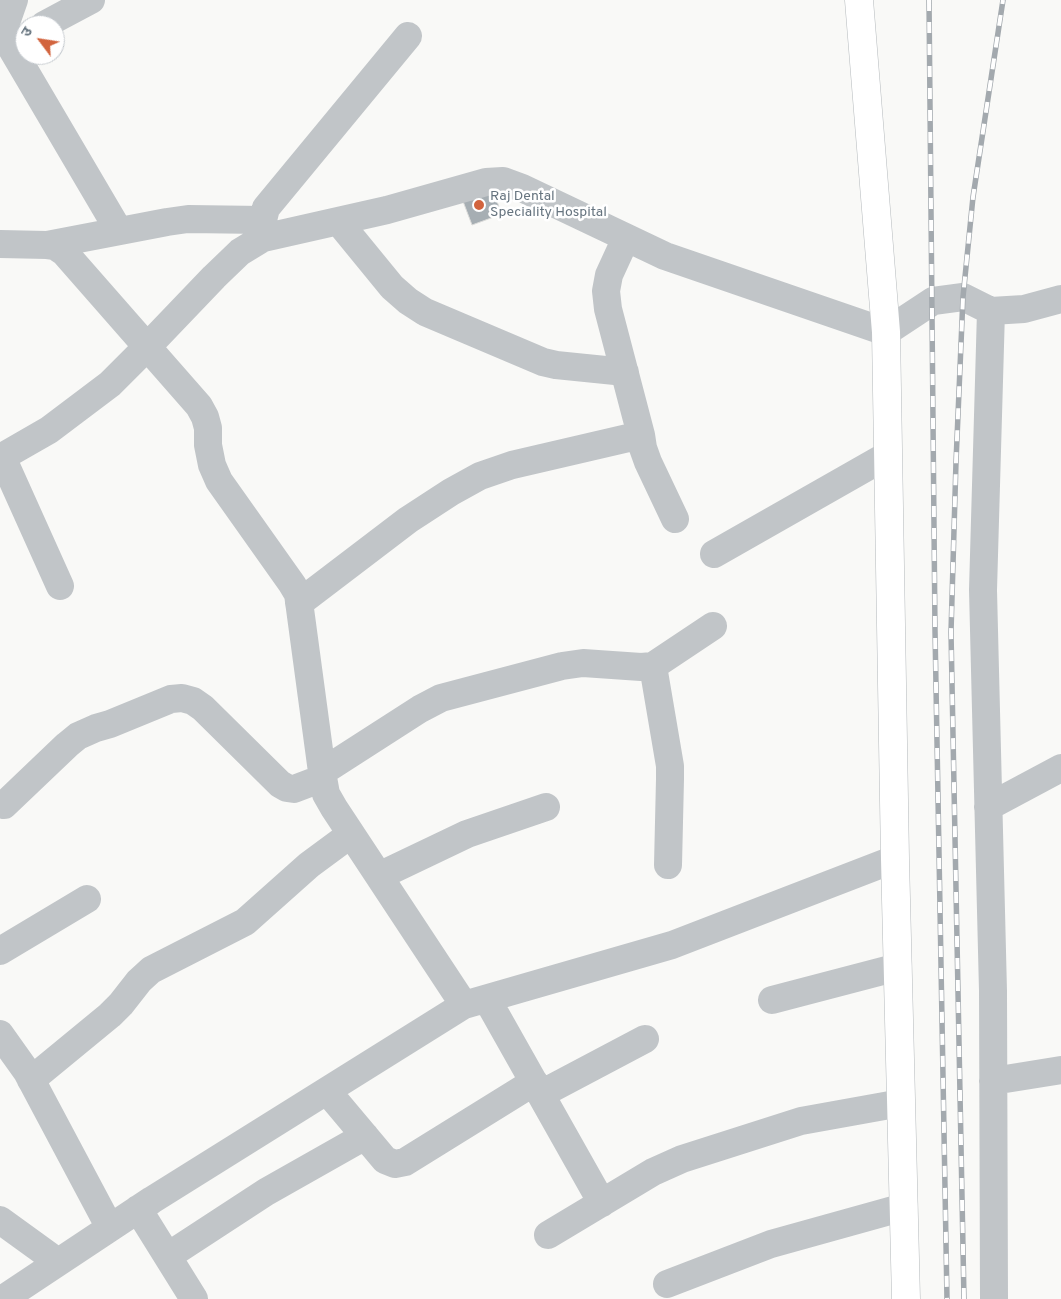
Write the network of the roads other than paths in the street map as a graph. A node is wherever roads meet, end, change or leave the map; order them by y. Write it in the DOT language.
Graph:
graph roads {
  1 [pos="14,0"];
  2 [pos="91,0"];
  3 [pos="859,0"];
  4 [pos="63,15"];
  5 [pos="408,36"];
  6 [pos="8,42"];
  7 [pos="338,221"];
  8 [pos="263,229"];
  9 [pos="119,231"];
  10 [pos="626,238"];
  11 [pos="0,244"];
  12 [pos="47,245"];
  13 [pos="1061,299"];
  14 [pos="991,311"];
  15 [pos="886,332"];
  16 [pos="147,347"];
  17 [pos="625,372"];
  18 [pos="642,435"];
  19 [pos="888,455"];
  20 [pos="1,457"];
  21 [pos="675,519"];
  22 [pos="714,554"];
  23 [pos="60,586"];
  24 [pos="299,603"];
  25 [pos="713,626"];
  26 [pos="654,666"];
  27 [pos="1061,768"];
  28 [pos="322,775"];
  29 [pos="4,805"];
  30 [pos="546,807"];
  31 [pos="988,807"];
  32 [pos="351,834"];
  33 [pos="896,859"];
  34 [pos="668,864"];
  35 [pos="379,876"];
  36 [pos="87,899"];
  37 [pos="0,951"];
  38 [pos="898,967"];
  39 [pos="772,1000"];
  40 [pos="476,1002"];
  41 [pos="0,1034"];
  42 [pos="645,1039"];
  43 [pos="1061,1070"];
  44 [pos="32,1080"];
  45 [pos="993,1081"];
  46 [pos="538,1088"];
  47 [pos="327,1091"];
  48 [pos="901,1103"];
  49 [pos="365,1136"];
  50 [pos="602,1203"];
  51 [pos="904,1208"];
  52 [pos="138,1209"];
  53 [pos="0,1220"];
  54 [pos="110,1228"];
  55 [pos="548,1235"];
  56 [pos="168,1256"];
  57 [pos="58,1262"];
  58 [pos="667,1284"];
  59 [pos="4,1299"];
  60 [pos="194,1299"];
  61 [pos="906,1299"];
  62 [pos="994,1299"];
  1 -- 6 [label="street"];
  2 -- 4 [label="street"];
  3 -- 15 [label="main road"];
  5 -- 8 [label="street"];
  6 -- 9 [label="street"];
  7 -- 8 [label="street"];
  7 -- 10 [label="street"];
  7 -- 17 [label="street"];
  8 -- 9 [label="street"];
  8 -- 16 [label="street"];
  9 -- 12 [label="street"];
  10 -- 15 [label="street"];
  10 -- 17 [label="street"];
  11 -- 12 [label="street"];
  12 -- 16 [label="street"];
  13 -- 14 [label="street"];
  14 -- 15 [label="street"];
  14 -- 31 [label="street"];
  15 -- 19 [label="main road"];
  16 -- 20 [label="street"];
  16 -- 24 [label="street"];
  17 -- 18 [label="street"];
  18 -- 21 [label="street"];
  18 -- 24 [label="street"];
  19 -- 22 [label="street"];
  19 -- 33 [label="main road"];
  20 -- 23 [label="street"];
  24 -- 28 [label="street"];
  25 -- 26 [label="street"];
  26 -- 28 [label="street"];
  26 -- 34 [label="street"];
  27 -- 31 [label="street"];
  28 -- 29 [label="street"];
  28 -- 32 [label="street"];
  30 -- 35 [label="street"];
  31 -- 45 [label="street"];
  32 -- 35 [label="street"];
  32 -- 44 [label="street"];
  33 -- 38 [label="main road"];
  33 -- 40 [label="street"];
  35 -- 40 [label="street"];
  36 -- 37 [label="street"];
  38 -- 39 [label="street"];
  38 -- 48 [label="main road"];
  40 -- 46 [label="street"];
  40 -- 47 [label="street"];
  41 -- 44 [label="street"];
  42 -- 46 [label="street"];
  43 -- 45 [label="street"];
  44 -- 54 [label="street"];
  45 -- 62 [label="street"];
  46 -- 49 [label="street"];
  46 -- 50 [label="street"];
  47 -- 49 [label="street"];
  47 -- 52 [label="street"];
  48 -- 50 [label="street"];
  48 -- 51 [label="main road"];
  49 -- 56 [label="street"];
  50 -- 55 [label="street"];
  51 -- 58 [label="street"];
  51 -- 61 [label="main road"];
  52 -- 54 [label="street"];
  52 -- 56 [label="street"];
  53 -- 57 [label="street"];
  54 -- 57 [label="street"];
  56 -- 60 [label="street"];
  57 -- 59 [label="street"];
}
